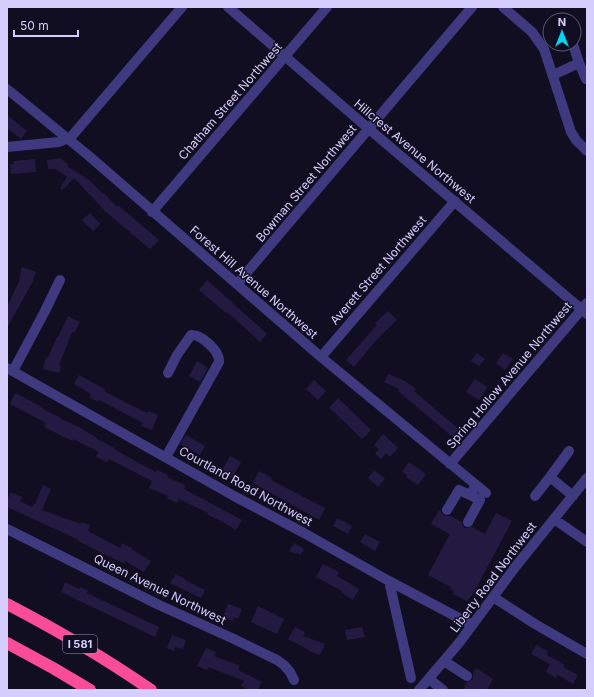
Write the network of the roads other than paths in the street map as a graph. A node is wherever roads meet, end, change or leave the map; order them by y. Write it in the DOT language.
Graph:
graph roads {
  1 [pos="182,7"];
  2 [pos="228,7"];
  3 [pos="328,7"];
  4 [pos="472,7"];
  5 [pos="503,7"];
  6 [pos="576,52"];
  7 [pos="285,57"];
  8 [pos="580,63"];
  9 [pos="553,75"];
  10 [pos="586,80"];
  11 [pos="7,89"];
  12 [pos="369,129"];
  13 [pos="67,140"];
  14 [pos="7,147"];
  15 [pos="587,151"];
  16 [pos="454,201"];
  17 [pos="152,212"];
  18 [pos="60,280"];
  19 [pos="237,284"];
  20 [pos="585,309"];
  21 [pos="321,357"];
  22 [pos="10,369"];
  23 [pos="168,373"];
  24 [pos="569,451"];
  25 [pos="166,457"];
  26 [pos="450,464"];
  27 [pos="550,477"];
  28 [pos="587,478"];
  29 [pos="476,485"];
  30 [pos="486,493"];
  31 [pos="470,495"];
  32 [pos="535,496"];
  33 [pos="573,496"];
  34 [pos="446,510"];
  35 [pos="554,518"];
  36 [pos="468,522"];
  37 [pos="7,529"];
  38 [pos="587,542"];
  39 [pos="389,581"];
  40 [pos="493,597"];
  41 [pos="7,604"];
  42 [pos="472,625"];
  43 [pos="7,643"];
  44 [pos="587,654"];
  45 [pos="444,661"];
  46 [pos="467,676"];
  47 [pos="411,678"];
  48 [pos="429,679"];
  49 [pos="294,680"];
  50 [pos="90,690"];
  51 [pos="151,690"];
  52 [pos="419,690"];
  53 [pos="444,690"];
  1 -- 13 [label="street"];
  2 -- 7 [label="street, Hillcrest Avenue Northwest"];
  3 -- 7 [label="street, Chatham Street Northwest"];
  4 -- 12 [label="street, Bowman Street Northwest"];
  5 -- 9 [label="street"];
  6 -- 8 [label="street"];
  7 -- 12 [label="street, Hillcrest Avenue Northwest"];
  7 -- 17 [label="street, Chatham Street Northwest"];
  8 -- 9 [label="street"];
  8 -- 10 [label="street"];
  9 -- 15 [label="street"];
  11 -- 13 [label="street, Forest Hill Avenue Northwest"];
  12 -- 16 [label="street, Hillcrest Avenue Northwest"];
  12 -- 19 [label="street, Bowman Street Northwest"];
  13 -- 14 [label="street"];
  13 -- 17 [label="street, Forest Hill Avenue Northwest"];
  16 -- 20 [label="street, Hillcrest Avenue Northwest"];
  16 -- 21 [label="street, Averett Street Northwest"];
  17 -- 19 [label="street, Forest Hill Avenue Northwest"];
  18 -- 22 [label="street"];
  19 -- 21 [label="street, Forest Hill Avenue Northwest"];
  20 -- 26 [label="street, Spring Hollow Avenue Northwest"];
  21 -- 26 [label="street, Forest Hill Avenue Northwest"];
  22 -- 25 [label="street, Courtland Road Northwest"];
  23 -- 25 [label="street"];
  24 -- 27 [label="street"];
  25 -- 39 [label="street, Courtland Road Northwest"];
  26 -- 29 [label="street, Forest Hill Avenue Northwest"];
  27 -- 32 [label="street"];
  27 -- 33 [label="street"];
  28 -- 33 [label="street, Liberty Road Northwest"];
  29 -- 30 [label="street, Forest Hill Avenue Northwest"];
  29 -- 31 [label="street"];
  31 -- 34 [label="street"];
  31 -- 36 [label="street"];
  33 -- 35 [label="street, Liberty Road Northwest"];
  35 -- 38 [label="street"];
  35 -- 40 [label="street, Liberty Road Northwest"];
  37 -- 49 [label="street, Queen Avenue Northwest"];
  39 -- 42 [label="street, Courtland Road Northwest"];
  39 -- 47 [label="street"];
  40 -- 42 [label="street, Liberty Road Northwest"];
  40 -- 44 [label="street"];
  41 -- 51 [label="highway, I 581"];
  42 -- 45 [label="street, Liberty Road Northwest"];
  43 -- 50 [label="highway, I 581"];
  45 -- 46 [label="street"];
  45 -- 48 [label="street, Liberty Road Northwest"];
  48 -- 52 [label="street, Liberty Road Northwest"];
  48 -- 53 [label="street"];
}
